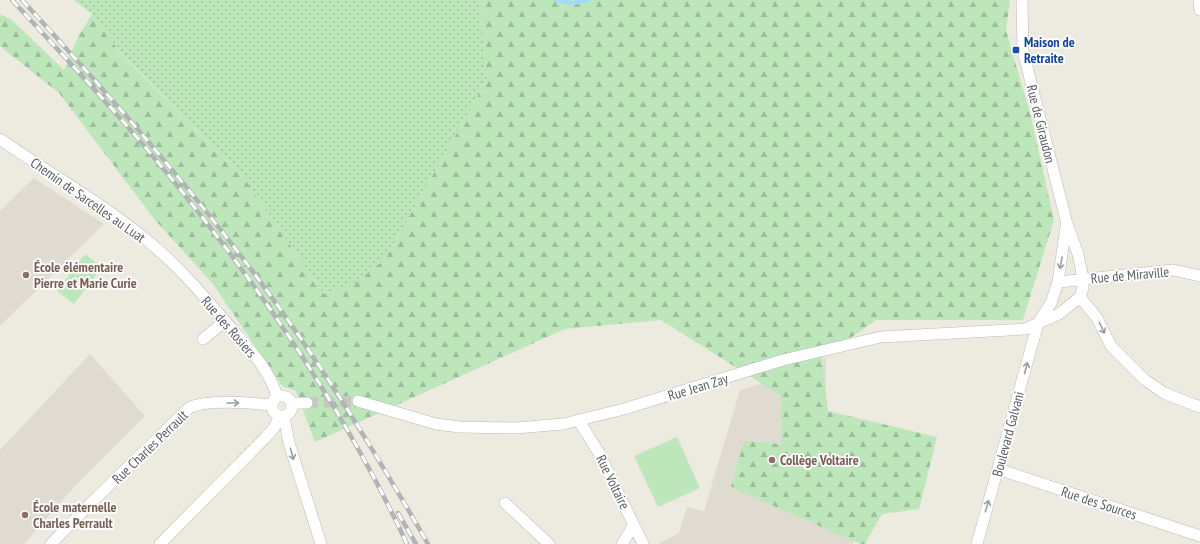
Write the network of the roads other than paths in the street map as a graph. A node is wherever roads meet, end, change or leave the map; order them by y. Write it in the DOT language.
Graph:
graph roads {
  1 [pos="1022,0"];
  2 [pos="1199,0"];
  3 [pos="1200,10"];
  4 [pos="0,140"];
  5 [pos="1066,224"];
  6 [pos="172,264"];
  7 [pos="1200,276"];
  8 [pos="1083,279"];
  9 [pos="1058,282"];
  10 [pos="1080,297"];
  11 [pos="1051,303"];
  12 [pos="1067,308"];
  13 [pos="225,321"];
  14 [pos="1038,323"];
  15 [pos="203,339"];
  16 [pos="274,401"];
  17 [pos="358,401"];
  18 [pos="292,403"];
  19 [pos="308,403"];
  20 [pos="1200,407"];
  21 [pos="282,416"];
  22 [pos="579,421"];
  23 [pos="998,469"];
  24 [pos="505,503"];
  25 [pos="634,525"];
  26 [pos="1200,536"];
  27 [pos="51,544"];
  28 [pos="160,544"];
  29 [pos="320,544"];
  30 [pos="549,544"];
  31 [pos="622,544"];
  32 [pos="643,544"];
  33 [pos="977,544"];
  1 -- 5 [label="street, Rue de Giraudon"];
  2 -- 3 [label="street"];
  4 -- 6 [label="street, Chemin de Sarcelles au Luat"];
  5 -- 8 [label="street, Rue de Giraudon"];
  5 -- 9 [label="street, Rue de Giraudon, one-way"];
  6 -- 13 [label="street, Rue des Rosiers"];
  7 -- 8 [label="street, Rue de Miraville"];
  8 -- 9 [label="street, Rue de Miraville"];
  8 -- 10 [label="street, Rue de Miraville"];
  9 -- 11 [label="street, Rue de Giraudon"];
  10 -- 12 [label="street, Rue de Miraville"];
  10 -- 20 [label="street, one-way"];
  11 -- 12 [label="street"];
  11 -- 14 [label="street, Rue de Giraudon"];
  12 -- 14 [label="street, Rue de Miraville"];
  13 -- 15 [label="street"];
  13 -- 16 [label="street, Rue des Rosiers"];
  14 -- 22 [label="street, Rue Jean Zay"];
  23 -- 14 [label="street, Boulevard Galvani, one-way"];
  16 -- 18 [label="street"];
  16 -- 21 [label="street"];
  27 -- 16 [label="street, Rue Charles Perrault, one-way"];
  17 -- 22 [label="street, Rue Jean Zay"];
  18 -- 19 [label="street"];
  18 -- 21 [label="street"];
  21 -- 28 [label="street"];
  21 -- 29 [label="street, one-way"];
  22 -- 25 [label="street, Rue Voltaire"];
  23 -- 26 [label="street, Rue des Sources"];
  33 -- 23 [label="street, Boulevard Galvani, one-way"];
  24 -- 30 [label="street"];
  25 -- 31 [label="street"];
  25 -- 32 [label="street, Rue Voltaire"];
}
